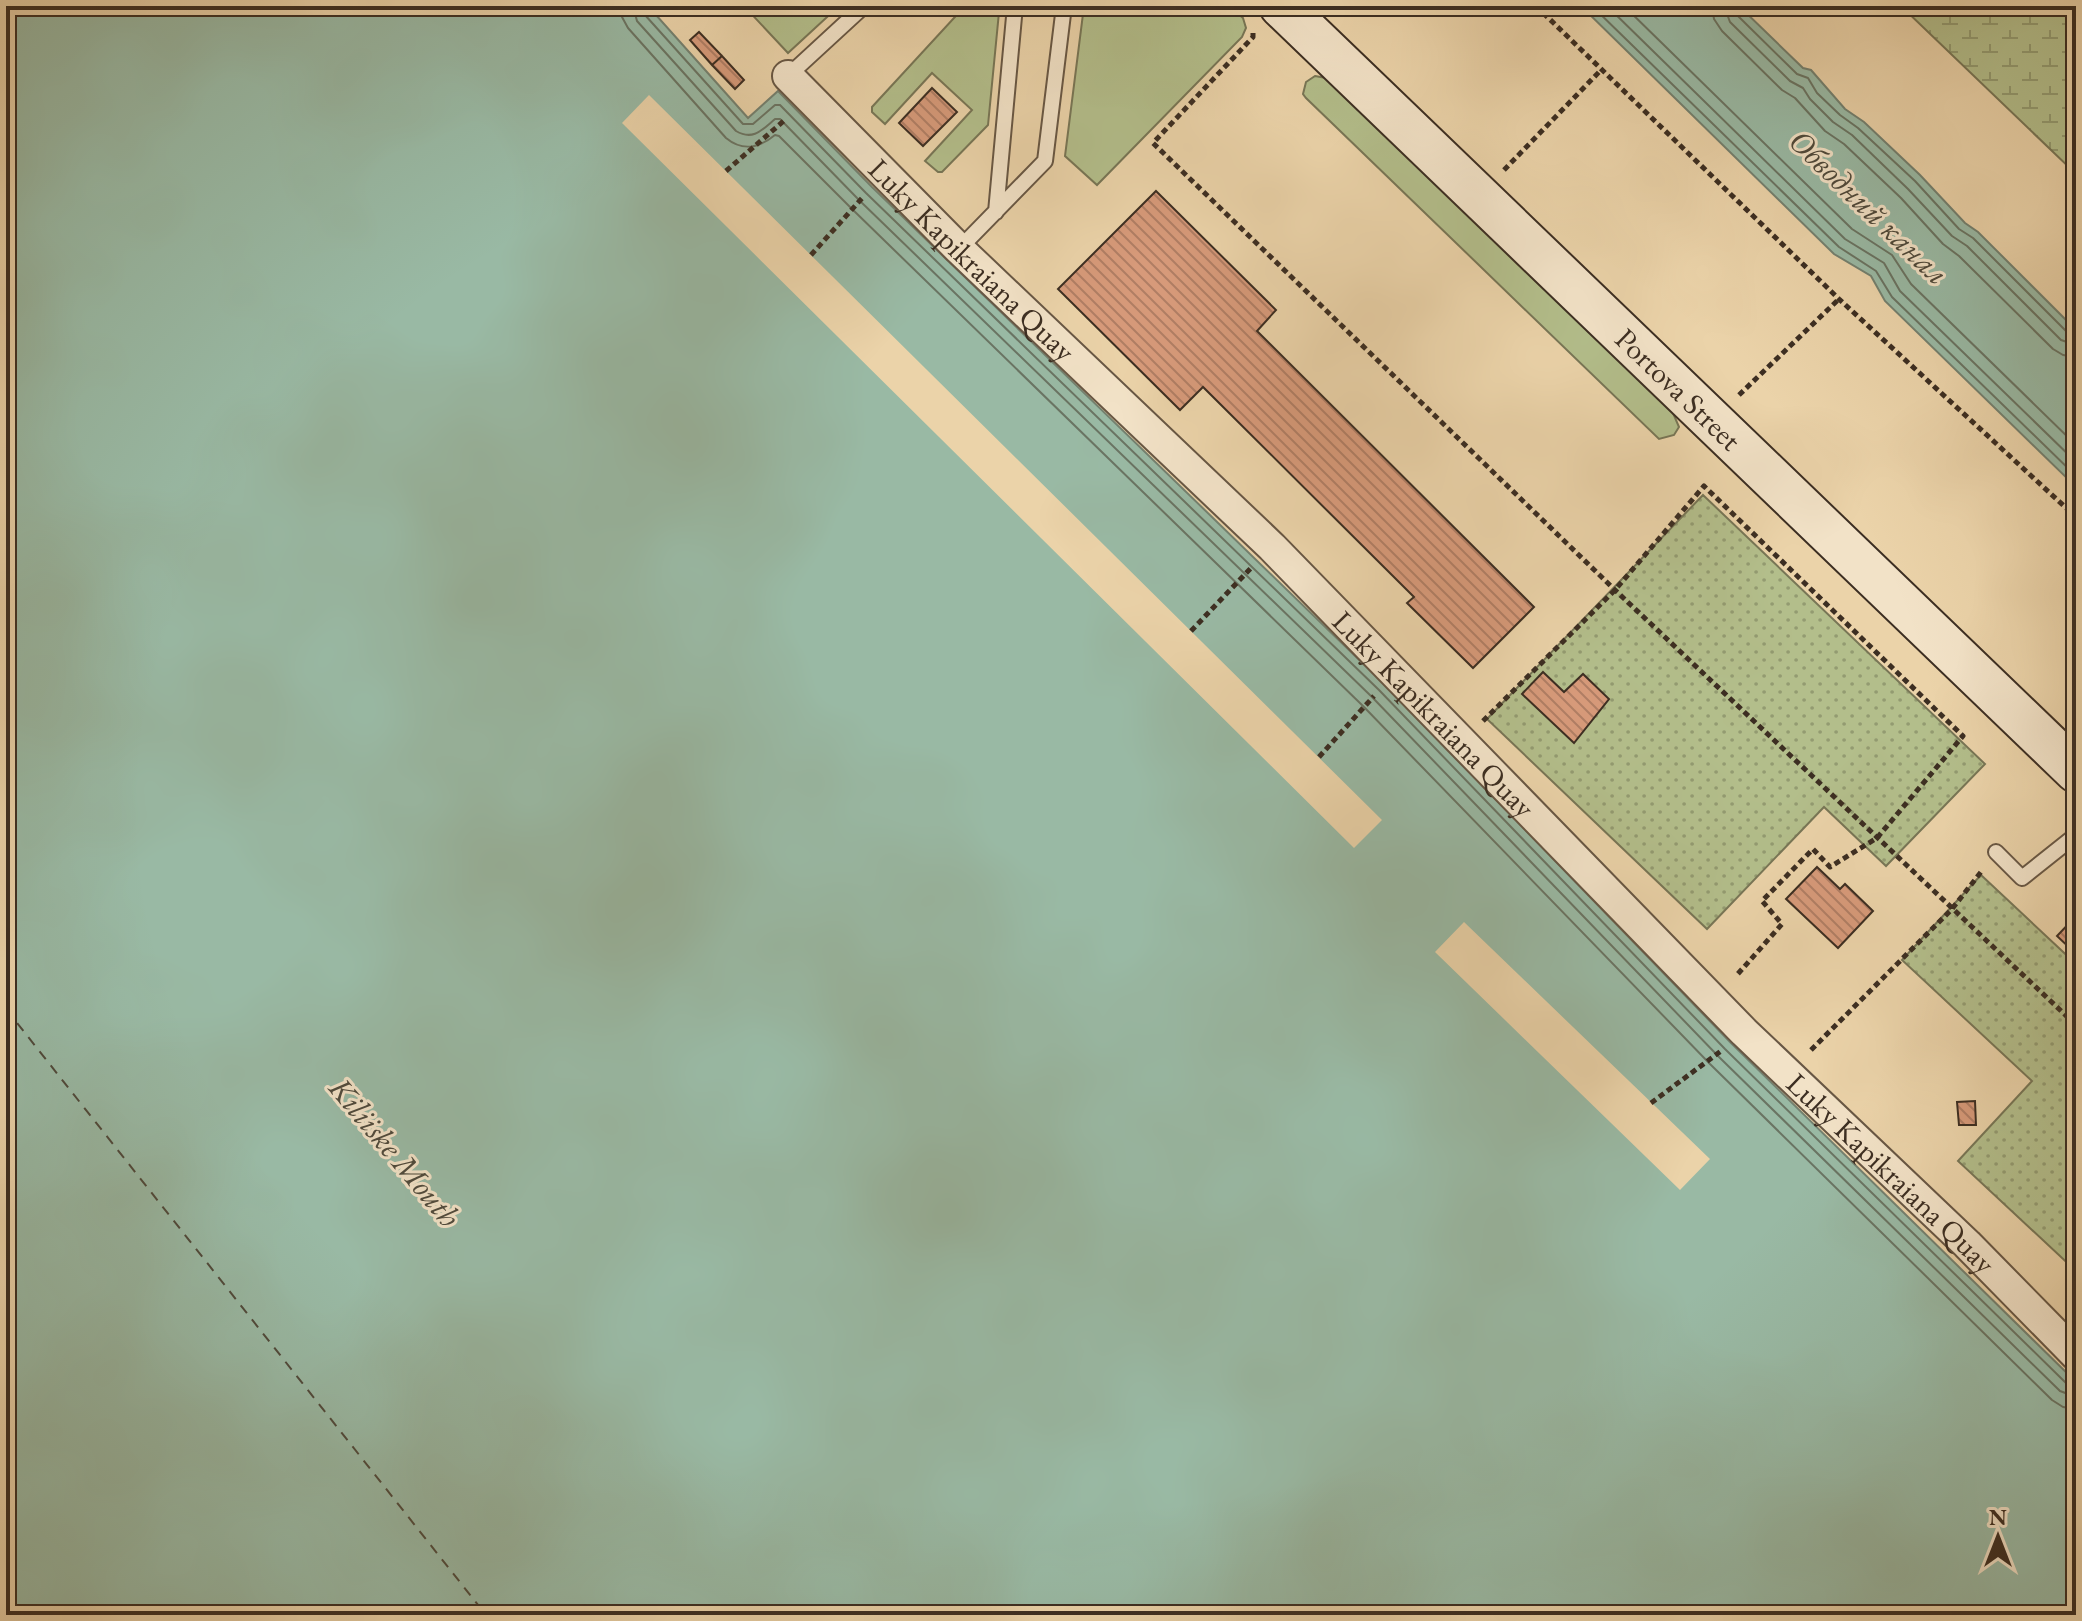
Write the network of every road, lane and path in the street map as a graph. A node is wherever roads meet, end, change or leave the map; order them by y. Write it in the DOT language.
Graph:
graph roads {
  1 [pos="864,6"];
  2 [pos="1015,6"];
  3 [pos="1064,6"];
  4 [pos="1536,6"];
  5 [pos="1268,17"];
  6 [pos="1601,70"];
  7 [pos="788,76"];
  8 [pos="796,110"];
  9 [pos="726,171"];
  10 [pos="872,187"];
  11 [pos="1478,196"];
  12 [pos="996,212"];
  13 [pos="959,249"];
  14 [pos="811,255"];
  15 [pos="1839,299"];
  16 [pos="1712,421"];
  17 [pos="2076,517"];
  18 [pos="1257,562"];
  19 [pos="1615,590"];
  20 [pos="1191,631"];
  21 [pos="1375,695"];
  22 [pos="1462,742"];
  23 [pos="1319,757"];
  24 [pos="2076,771"];
  25 [pos="2076,835"];
  26 [pos="1877,838"];
  27 [pos="1996,852"];
  28 [pos="1952,909"];
  29 [pos="1715,1001"];
  30 [pos="2076,1025"];
  31 [pos="1731,1043"];
  32 [pos="1788,1074"];
  33 [pos="1651,1103"];
  34 [pos="2076,1355"];
  1 -- 7 [label="lane"];
  2 -- 12 [label="lane"];
  3 -- 12 [label="lane"];
  4 -- 6 [label="path"];
  5 -- 11 [label="street, Portova Street"];
  5 -- 19 [label="path"];
  6 -- 11 [label="path"];
  6 -- 15 [label="path"];
  7 -- 13 [label="street, Luky Kapikraiana Quay"];
  8 -- 9 [label="path"];
  10 -- 14 [label="path"];
  11 -- 16 [label="street, Portova Street"];
  12 -- 13 [label="lane"];
  13 -- 22 [label="street, Luky Kapikraiana Quay"];
  15 -- 16 [label="path"];
  15 -- 17 [label="path"];
  16 -- 24 [label="street, Portova Street"];
  18 -- 20 [label="path"];
  19 -- 22 [label="path"];
  19 -- 26 [label="path"];
  19 -- 26 [label="path"];
  21 -- 23 [label="path"];
  22 -- 29 [label="street, Luky Kapikraiana Quay"];
  25 -- 27 [label="lane"];
  26 -- 28 [label="path"];
  26 -- 29 [label="path"];
  27 -- 28 [label="path"];
  28 -- 30 [label="path"];
  28 -- 32 [label="path"];
  29 -- 32 [label="street, Luky Kapikraiana Quay"];
  31 -- 33 [label="path"];
  32 -- 34 [label="street, Luky Kapikraiana Quay"];
}
